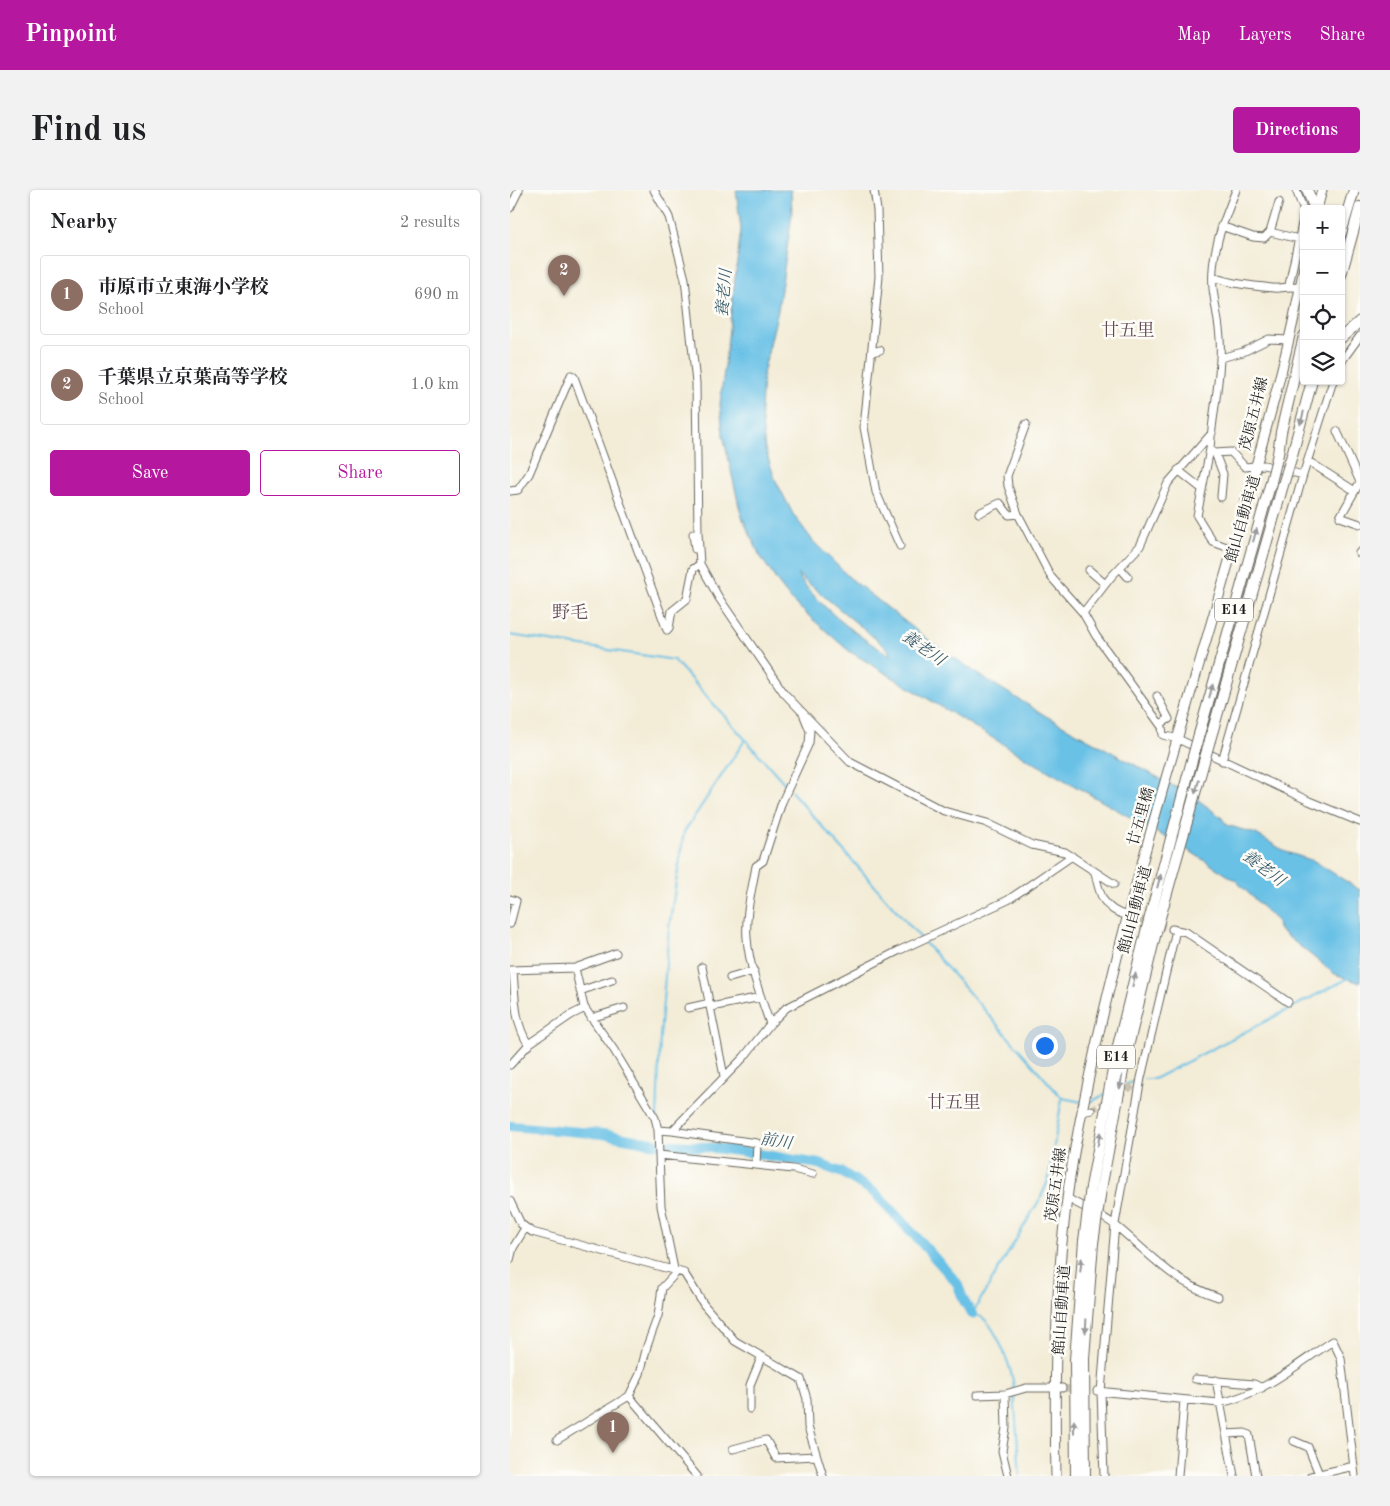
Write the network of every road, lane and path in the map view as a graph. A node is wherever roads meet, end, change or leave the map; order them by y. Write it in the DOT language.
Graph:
graph roads {
  1 [pos="519,190"];
  2 [pos="654,190"];
  3 [pos="874,190"];
  4 [pos="1236,190"];
  5 [pos="1296,190"];
  6 [pos="1322,190"];
  7 [pos="1353,191"];
  8 [pos="1308,192"];
  9 [pos="512,199"];
  10 [pos="1279,202"];
  11 [pos="1301,205"];
  12 [pos="1314,205"];
  13 [pos="1317,205"];
  14 [pos="1360,207"];
  15 [pos="510,208"];
  16 [pos="1345,220"];
  17 [pos="1221,226"];
  18 [pos="1270,232"];
  19 [pos="1300,234"];
  20 [pos="1299,239"];
  21 [pos="1345,261"];
  22 [pos="1213,277"];
  23 [pos="1289,285"];
  24 [pos="1300,288"];
  25 [pos="1360,321"];
  26 [pos="1345,334"];
  27 [pos="1360,336"];
  28 [pos="1288,340"];
  29 [pos="1303,340"];
  30 [pos="880,350"];
  31 [pos="872,352"];
  32 [pos="1345,357"];
  33 [pos="1220,358"];
  34 [pos="1300,379"];
  35 [pos="1311,385"];
  36 [pos="1332,385"];
  37 [pos="1026,424"];
  38 [pos="1337,430"];
  39 [pos="1212,433"];
  40 [pos="1213,451"];
  41 [pos="1278,454"];
  42 [pos="1308,461"];
  43 [pos="1256,466"];
  44 [pos="1178,470"];
  45 [pos="1303,475"];
  46 [pos="1360,482"];
  47 [pos="1202,489"];
  48 [pos="510,491"];
  49 [pos="1355,491"];
  50 [pos="1221,497"];
  51 [pos="979,512"];
  52 [pos="1018,514"];
  53 [pos="1360,524"];
  54 [pos="693,534"];
  55 [pos="900,546"];
  56 [pos="1232,549"];
  57 [pos="694,567"];
  58 [pos="1120,568"];
  59 [pos="1089,570"];
  60 [pos="1128,577"];
  61 [pos="1105,584"];
  62 [pos="1083,613"];
  63 [pos="1157,696"];
  64 [pos="803,713"];
  65 [pos="1160,724"];
  66 [pos="1178,739"];
  67 [pos="1222,762"];
  68 [pos="1360,822"];
  69 [pos="1072,856"];
  70 [pos="1094,872"];
  71 [pos="1114,884"];
  72 [pos="510,899"];
  73 [pos="1132,903"];
  74 [pos="1128,916"];
  75 [pos="510,924"];
  76 [pos="1152,930"];
  77 [pos="616,953"];
  78 [pos="702,967"];
  79 [pos="575,968"];
  80 [pos="512,970"];
  81 [pos="754,971"];
  82 [pos="730,978"];
  83 [pos="612,980"];
  84 [pos="580,991"];
  85 [pos="761,997"];
  86 [pos="1288,1002"];
  87 [pos="711,1005"];
  88 [pos="585,1008"];
  89 [pos="624,1008"];
  90 [pos="688,1008"];
  91 [pos="591,1018"];
  92 [pos="770,1024"];
  93 [pos="529,1045"];
  94 [pos="510,1065"];
  95 [pos="724,1076"];
  96 [pos="658,1130"];
  97 [pos="672,1131"];
  98 [pos="659,1155"];
  99 [pos="756,1164"];
  100 [pos="813,1174"];
  101 [pos="1069,1199"];
  102 [pos="510,1201"];
  103 [pos="1115,1224"];
  104 [pos="525,1228"];
  105 [pos="1088,1242"];
  106 [pos="510,1260"];
  107 [pos="674,1271"];
  108 [pos="1218,1297"];
  109 [pos="761,1358"];
  110 [pos="1195,1379"];
  111 [pos="1216,1380"];
  112 [pos="1058,1388"];
  113 [pos="1262,1388"];
  114 [pos="1098,1391"];
  115 [pos="1005,1394"];
  116 [pos="977,1395"];
  117 [pos="629,1396"];
  118 [pos="1184,1400"];
  119 [pos="1219,1403"];
  120 [pos="750,1409"];
  121 [pos="1226,1434"];
  122 [pos="557,1440"];
  123 [pos="1294,1441"];
  124 [pos="733,1449"];
  125 [pos="816,1456"];
  126 [pos="1354,1466"];
  127 [pos="1319,1474"];
  128 [pos="697,1476"];
  129 [pos="823,1476"];
  130 [pos="1008,1476"];
  131 [pos="1056,1476"];
  132 [pos="1076,1476"];
  133 [pos="1085,1476"];
  134 [pos="1104,1476"];
  135 [pos="1178,1476"];
  136 [pos="1234,1476"];
  137 [pos="1256,1476"];
  138 [pos="1311,1476"];
  139 [pos="1355,1476"];
  1 -- 9 [label="street"];
  2 -- 57 [label="street"];
  3 -- 31 [label="street"];
  4 -- 17 [label="street"];
  5 -- 11 [label="street"];
  6 -- 13 [label="main road"];
  7 -- 16 [label="highway"];
  8 -- 12 [label="highway"];
  9 -- 15 [label="street"];
  10 -- 18 [label="street"];
  14 -- 21 [label="highway"];
  17 -- 18 [label="street"];
  17 -- 22 [label="street"];
  18 -- 20 [label="street"];
  19 -- 20 [label="street"];
  20 -- 23 [label="street"];
  22 -- 23 [label="street"];
  22 -- 33 [label="street"];
  23 -- 24 [label="street"];
  24 -- 28 [label="main road, 茂原五井線"];
  25 -- 26 [label="highway"];
  27 -- 32 [label="street"];
  28 -- 33 [label="street"];
  28 -- 43 [label="main road, 茂原五井線"];
  29 -- 41 [label="highway"];
  30 -- 31 [label="street"];
  31 -- 55 [label="street"];
  33 -- 39 [label="street"];
  34 -- 41 [label="highway, 館山自動車道 / E14"];
  35 -- 76 [label="highway, 館山自動車道 / E14, one-way, bridge"];
  36 -- 42 [label="street"];
  37 -- 52 [label="street"];
  38 -- 46 [label="street"];
  39 -- 40 [label="street"];
  39 -- 44 [label="street"];
  40 -- 43 [label="street"];
  40 -- 47 [label="street"];
  40 -- 50 [label="street"];
  76 -- 41 [label="highway, 館山自動車道 / E14, one-way, bridge"];
  42 -- 45 [label="street"];
  42 -- 49 [label="street"];
  43 -- 45 [label="street"];
  43 -- 56 [label="main road, 茂原五井線"];
  44 -- 47 [label="street"];
  44 -- 58 [label="street"];
  45 -- 67 [label="street"];
  46 -- 49 [label="street"];
  47 -- 56 [label="street"];
  48 -- 57 [label="street"];
  49 -- 53 [label="street"];
  51 -- 52 [label="street"];
  52 -- 62 [label="street"];
  54 -- 57 [label="street"];
  56 -- 66 [label="main road, 茂原五井線"];
  57 -- 64 [label="street"];
  58 -- 60 [label="street"];
  58 -- 61 [label="street"];
  59 -- 61 [label="street"];
  61 -- 62 [label="street"];
  62 -- 65 [label="street"];
  63 -- 65 [label="street"];
  64 -- 69 [label="street"];
  64 -- 81 [label="street"];
  65 -- 66 [label="street"];
  66 -- 67 [label="street"];
  66 -- 73 [label="main road, 廿五里橋"];
  67 -- 68 [label="street"];
  69 -- 70 [label="street"];
  69 -- 92 [label="street"];
  70 -- 71 [label="street"];
  70 -- 74 [label="street"];
  72 -- 75 [label="street"];
  73 -- 74 [label="main road, 茂原五井線"];
  74 -- 101 [label="main road, 茂原五井線"];
  76 -- 105 [label="highway, 館山自動車道 / E14, bridge"];
  77 -- 79 [label="street"];
  78 -- 87 [label="street"];
  79 -- 80 [label="street"];
  79 -- 84 [label="street"];
  80 -- 93 [label="street"];
  81 -- 82 [label="street"];
  81 -- 85 [label="street"];
  83 -- 84 [label="street"];
  84 -- 88 [label="street"];
  85 -- 87 [label="street"];
  85 -- 92 [label="street"];
  86 -- 103 [label="street"];
  87 -- 90 [label="street"];
  87 -- 95 [label="street"];
  88 -- 91 [label="street"];
  88 -- 93 [label="street"];
  89 -- 91 [label="street"];
  91 -- 96 [label="street"];
  92 -- 95 [label="street"];
  93 -- 94 [label="street"];
  95 -- 97 [label="street"];
  96 -- 97 [label="street"];
  96 -- 98 [label="street"];
  97 -- 99 [label="street"];
  98 -- 100 [label="street"];
  98 -- 107 [label="street"];
  101 -- 103 [label="street"];
  101 -- 112 [label="main road, 茂原五井線"];
  102 -- 104 [label="street"];
  103 -- 108 [label="street"];
  103 -- 114 [label="street"];
  104 -- 106 [label="street"];
  104 -- 107 [label="street"];
  132 -- 105 [label="highway, 館山自動車道 / E14, one-way"];
  105 -- 133 [label="highway, 館山自動車道 / E14, one-way"];
  107 -- 109 [label="street"];
  107 -- 117 [label="street"];
  109 -- 120 [label="street"];
  109 -- 125 [label="street"];
  110 -- 111 [label="street"];
  111 -- 113 [label="street"];
  111 -- 119 [label="street"];
  112 -- 115 [label="street"];
  112 -- 131 [label="main road, 茂原五井線"];
  113 -- 119 [label="street"];
  113 -- 126 [label="street"];
  114 -- 118 [label="street"];
  114 -- 134 [label="street"];
  115 -- 116 [label="street"];
  115 -- 130 [label="street"];
  117 -- 122 [label="street"];
  117 -- 128 [label="street"];
  118 -- 119 [label="street"];
  118 -- 135 [label="street"];
  119 -- 121 [label="street"];
  121 -- 136 [label="street"];
  121 -- 137 [label="street"];
  123 -- 127 [label="street"];
  124 -- 125 [label="street"];
  125 -- 129 [label="street"];
  126 -- 127 [label="street"];
  126 -- 139 [label="street"];
  127 -- 138 [label="street"];
}
